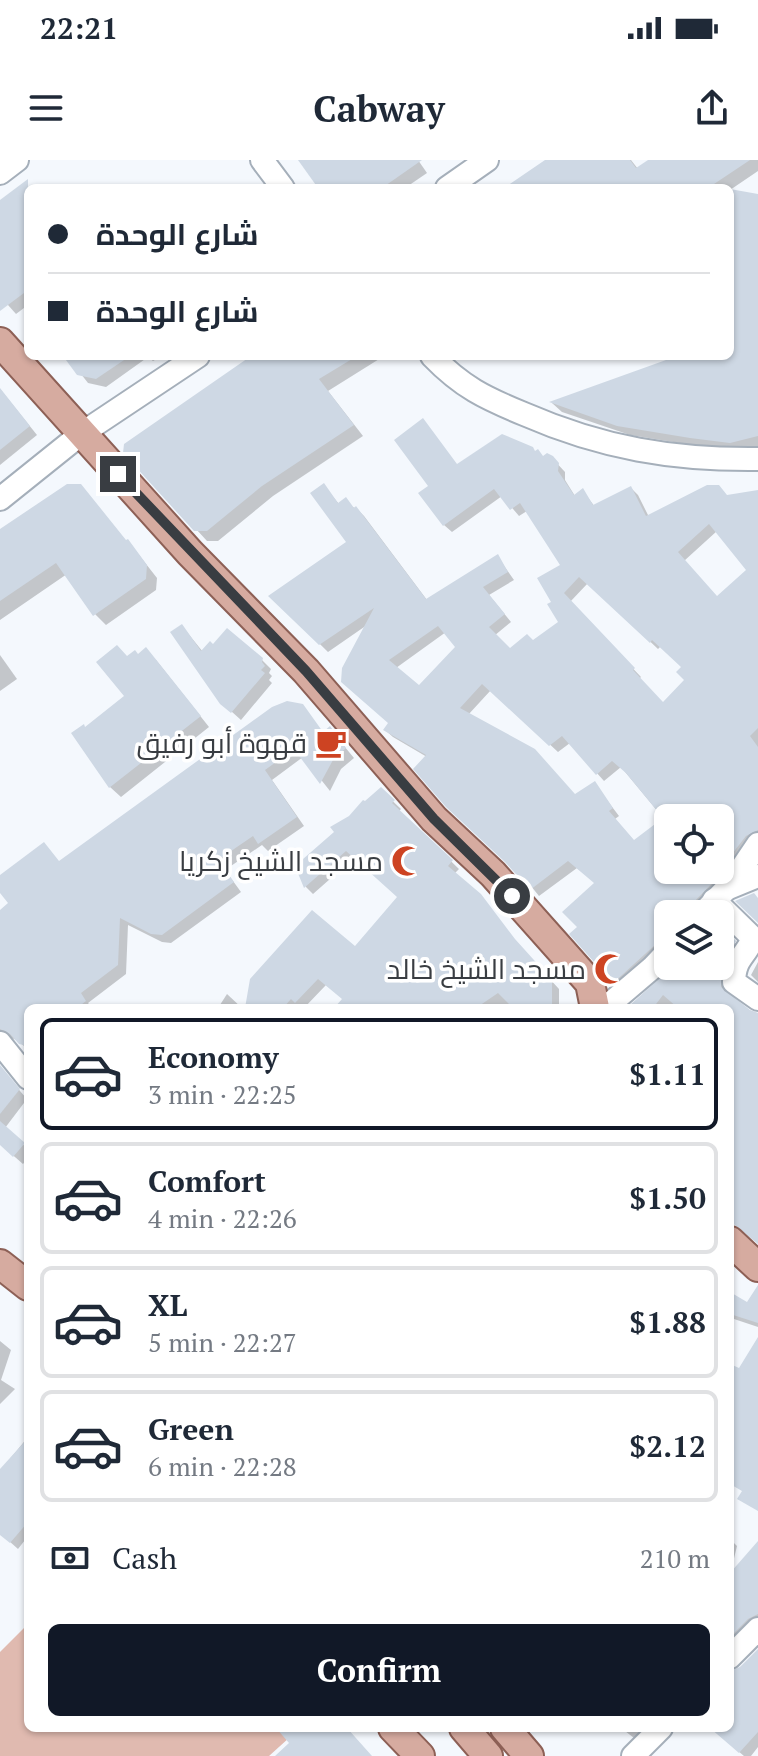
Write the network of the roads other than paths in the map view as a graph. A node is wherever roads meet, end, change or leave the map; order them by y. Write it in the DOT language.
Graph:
graph roads {
  1 [pos="17,160"];
  2 [pos="262,160"];
  3 [pos="487,160"];
  4 [pos="0,173"];
  5 [pos="280,184"];
  6 [pos="453,184"];
  7 [pos="0,342"];
  8 [pos="192,360"];
  9 [pos="436,360"];
  10 [pos="81,434"];
  11 [pos="758,459"];
  12 [pos="0,499"];
  13 [pos="758,844"];
  14 [pos="758,876"];
  15 [pos="715,900"];
  16 [pos="716,900"];
  17 [pos="734,920"];
  18 [pos="654,966"];
  19 [pos="758,999"];
  20 [pos="594,1004"];
  21 [pos="610,1004"];
  22 [pos="0,1043"];
  23 [pos="24,1073"];
  24 [pos="0,1244"];
  25 [pos="734,1245"];
  26 [pos="24,1261"];
  27 [pos="0,1264"];
  28 [pos="758,1267"];
  29 [pos="24,1283"];
  30 [pos="758,1629"];
  31 [pos="734,1653"];
  32 [pos="397,1732"];
  33 [pos="467,1732"];
  34 [pos="508,1732"];
  35 [pos="656,1732"];
  36 [pos="420,1756"];
  37 [pos="488,1756"];
  38 [pos="529,1756"];
  39 [pos="633,1756"];
  1 -- 4 [label="street"];
  2 -- 5 [label="street"];
  3 -- 6 [label="street"];
  7 -- 10 [label="main road"];
  8 -- 10 [label="street"];
  9 -- 11 [label="street"];
  10 -- 12 [label="street"];
  10 -- 20 [label="main road"];
  13 -- 15 [label="street"];
  14 -- 16 [label="street"];
  17 -- 19 [label="street"];
  18 -- 21 [label="street"];
  22 -- 23 [label="street"];
  24 -- 26 [label="main road"];
  25 -- 28 [label="main road"];
  27 -- 29 [label="main road"];
  30 -- 31 [label="street"];
  32 -- 36 [label="main road"];
  33 -- 37 [label="main road"];
  34 -- 38 [label="main road"];
  35 -- 39 [label="street"];
}
